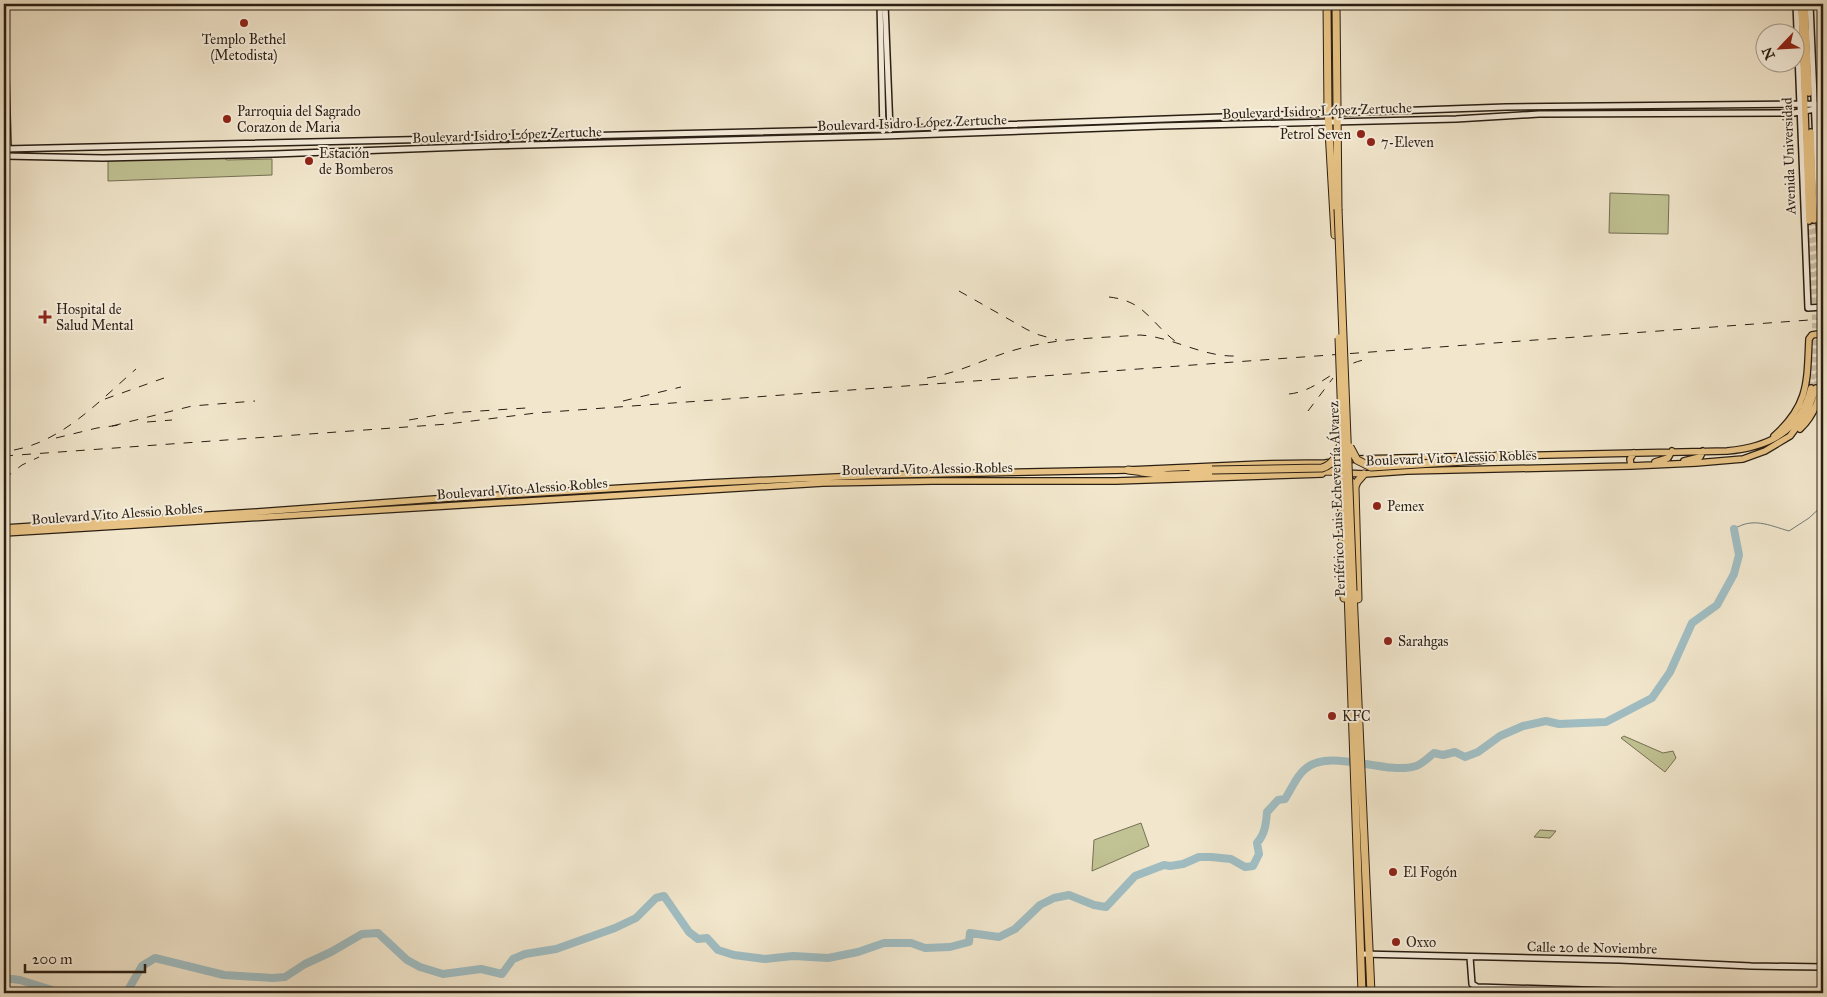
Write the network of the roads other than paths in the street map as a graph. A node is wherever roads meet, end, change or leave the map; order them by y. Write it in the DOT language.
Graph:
graph roads {
  1 [pos="4,4"];
  2 [pos="880,4"];
  3 [pos="885,4"];
  4 [pos="1328,4"];
  5 [pos="1336,4"];
  6 [pos="1796,4"];
  7 [pos="1802,4"];
  8 [pos="1805,4"];
  9 [pos="1810,4"];
  10 [pos="1810,107"];
  11 [pos="1338,112"];
  12 [pos="1328,113"];
  13 [pos="1329,122"];
  14 [pos="1338,122"];
  15 [pos="1069,126"];
  16 [pos="890,128"];
  17 [pos="883,129"];
  18 [pos="669,134"];
  19 [pos="606,136"];
  20 [pos="883,136"];
  21 [pos="890,136"];
  22 [pos="534,138"];
  23 [pos="669,142"];
  24 [pos="606,143"];
  25 [pos="534,145"];
  26 [pos="6,149"];
  27 [pos="6,156"];
  28 [pos="1336,208"];
  29 [pos="1811,220"];
  30 [pos="1822,307"];
  31 [pos="1823,337"];
  32 [pos="1823,371"];
  33 [pos="1346,436"];
  34 [pos="1790,436"];
  35 [pos="1764,444"];
  36 [pos="1354,449"];
  37 [pos="1672,451"];
  38 [pos="1703,451"];
  39 [pos="1634,453"];
  40 [pos="1501,456"];
  41 [pos="1354,460"];
  42 [pos="1365,460"];
  43 [pos="1374,460"];
  44 [pos="1675,463"];
  45 [pos="1631,466"];
  46 [pos="1638,466"];
  47 [pos="1128,470"];
  48 [pos="1141,472"];
  49 [pos="1342,472"];
  50 [pos="1375,473"];
  51 [pos="932,474"];
  52 [pos="1364,474"];
  53 [pos="932,481"];
  54 [pos="1355,487"];
  55 [pos="1341,490"];
  56 [pos="584,494"];
  57 [pos="212,517"];
  58 [pos="4,528"];
  59 [pos="4,533"];
  60 [pos="1351,591"];
  61 [pos="1354,619"];
  62 [pos="1349,633"];
  63 [pos="1357,752"];
  64 [pos="1357,772"];
  65 [pos="1361,954"];
  66 [pos="1369,954"];
  67 [pos="1470,957"];
  68 [pos="1823,967"];
  69 [pos="1362,993"];
  70 [pos="1371,993"];
  71 [pos="1645,993"];
  72 [pos="1684,993"];
  1 -- 26 [label="main road"];
  2 -- 17 [label="main road"];
  3 -- 16 [label="main road"];
  4 -- 12 [label="highway, Periférico Luis Echeverría Álvarez"];
  5 -- 11 [label="highway, Periférico Luis Echeverría Álvarez"];
  6 -- 10 [label="main road, Avenida Universidad"];
  7 -- 10 [label="main road, Avenida Universidad"];
  8 -- 10 [label="main road, Avenida Universidad"];
  9 -- 10 [label="main road, Avenida Universidad"];
  10 -- 11 [label="main road, Boulevard Isidro López Zertuche"];
  10 -- 14 [label="main road, Boulevard Isidro López Zertuche"];
  10 -- 29 [label="main road, Avenida Universidad"];
  10 -- 30 [label="main road, Avenida Universidad"];
  10 -- 30 [label="main road, Avenida Universidad"];
  11 -- 12 [label="main road, Boulevard Isidro López Zertuche"];
  11 -- 14 [label="highway, Periférico Luis Echeverría Álvarez"];
  12 -- 13 [label="highway, Periférico Luis Echeverría Álvarez"];
  12 -- 15 [label="main road, Boulevard Isidro López Zertuche"];
  13 -- 14 [label="main road, Boulevard Isidro López Zertuche"];
  13 -- 15 [label="main road, Boulevard Isidro López Zertuche"];
  13 -- 28 [label="highway, Periférico Luis Echeverría Álvarez"];
  14 -- 28 [label="highway, Periférico Luis Echeverría Álvarez"];
  15 -- 16 [label="main road, Boulevard Isidro López Zertuche"];
  15 -- 21 [label="main road, Boulevard Isidro López Zertuche"];
  16 -- 17 [label="main road, Boulevard Isidro López Zertuche"];
  16 -- 21 [label="main road"];
  17 -- 18 [label="main road, Boulevard Isidro López Zertuche"];
  17 -- 20 [label="main road"];
  18 -- 19 [label="main road, Boulevard Isidro López Zertuche"];
  18 -- 23 [label="main road"];
  19 -- 22 [label="main road, Boulevard Isidro López Zertuche"];
  19 -- 24 [label="main road"];
  20 -- 21 [label="main road, Boulevard Isidro López Zertuche"];
  20 -- 23 [label="main road, Boulevard Isidro López Zertuche"];
  22 -- 25 [label="main road"];
  22 -- 26 [label="main road, Boulevard Isidro López Zertuche"];
  23 -- 24 [label="main road, Boulevard Isidro López Zertuche"];
  24 -- 25 [label="main road, Boulevard Isidro López Zertuche"];
  25 -- 27 [label="main road, Boulevard Isidro López Zertuche"];
  26 -- 27 [label="main road"];
  28 -- 33 [label="highway, Periférico Luis Echeverría Álvarez, bridge"];
  31 -- 35 [label="main road"];
  32 -- 34 [label="main road"];
  33 -- 40 [label="highway, bridge"];
  33 -- 48 [label="highway, bridge"];
  33 -- 60 [label="highway, Periférico Luis Echeverría Álvarez, bridge"];
  34 -- 35 [label="main road, Boulevard Vito Alessio Robles"];
  34 -- 44 [label="main road, Boulevard Vito Alessio Robles"];
  35 -- 38 [label="main road, Boulevard Vito Alessio Robles"];
  36 -- 42 [label="main road"];
  37 -- 38 [label="main road, Boulevard Vito Alessio Robles"];
  37 -- 39 [label="main road, Boulevard Vito Alessio Robles"];
  37 -- 46 [label="main road"];
  38 -- 44 [label="main road"];
  39 -- 40 [label="main road, Boulevard Vito Alessio Robles"];
  39 -- 45 [label="main road"];
  40 -- 43 [label="main road, Boulevard Vito Alessio Robles"];
  41 -- 42 [label="main road, Boulevard Vito Alessio Robles"];
  41 -- 47 [label="main road, Boulevard Vito Alessio Robles"];
  41 -- 49 [label="main road"];
  42 -- 43 [label="main road, Boulevard Vito Alessio Robles"];
  42 -- 49 [label="highway"];
  43 -- 50 [label="main road"];
  44 -- 46 [label="main road, Boulevard Vito Alessio Robles"];
  45 -- 46 [label="main road, Boulevard Vito Alessio Robles"];
  45 -- 50 [label="main road, Boulevard Vito Alessio Robles"];
  47 -- 48 [label="highway"];
  47 -- 51 [label="main road, Boulevard Vito Alessio Robles"];
  48 -- 49 [label="highway"];
  49 -- 52 [label="main road, Boulevard Vito Alessio Robles"];
  49 -- 53 [label="main road, Boulevard Vito Alessio Robles"];
  49 -- 54 [label="highway"];
  49 -- 55 [label="highway"];
  50 -- 52 [label="main road, Boulevard Vito Alessio Robles"];
  51 -- 53 [label="main road"];
  51 -- 56 [label="main road, Boulevard Vito Alessio Robles"];
  52 -- 54 [label="highway"];
  53 -- 56 [label="main road, Boulevard Vito Alessio Robles"];
  54 -- 55 [label="highway"];
  54 -- 61 [label="highway"];
  55 -- 62 [label="highway"];
  56 -- 57 [label="main road, Boulevard Vito Alessio Robles"];
  57 -- 58 [label="main road, Boulevard Vito Alessio Robles"];
  57 -- 59 [label="main road, Boulevard Vito Alessio Robles"];
  60 -- 61 [label="highway, Periférico Luis Echeverría Álvarez"];
  60 -- 62 [label="highway, Periférico Luis Echeverría Álvarez"];
  61 -- 63 [label="highway, Periférico Luis Echeverría Álvarez"];
  62 -- 63 [label="highway, Periférico Luis Echeverría Álvarez"];
  63 -- 64 [label="highway, Periférico Luis Echeverría Álvarez"];
  64 -- 65 [label="highway, Periférico Luis Echeverría Álvarez"];
  64 -- 66 [label="highway, Periférico Luis Echeverría Álvarez"];
  65 -- 66 [label="main road, Calle 20 de Noviembre"];
  65 -- 69 [label="highway, Periférico Luis Echeverría Álvarez"];
  66 -- 67 [label="main road, Calle 20 de Noviembre"];
  66 -- 70 [label="highway, Periférico Luis Echeverría Álvarez"];
  67 -- 68 [label="main road, Calle 20 de Noviembre"];
  67 -- 71 [label="main road"];
  71 -- 72 [label="main road"];
}
